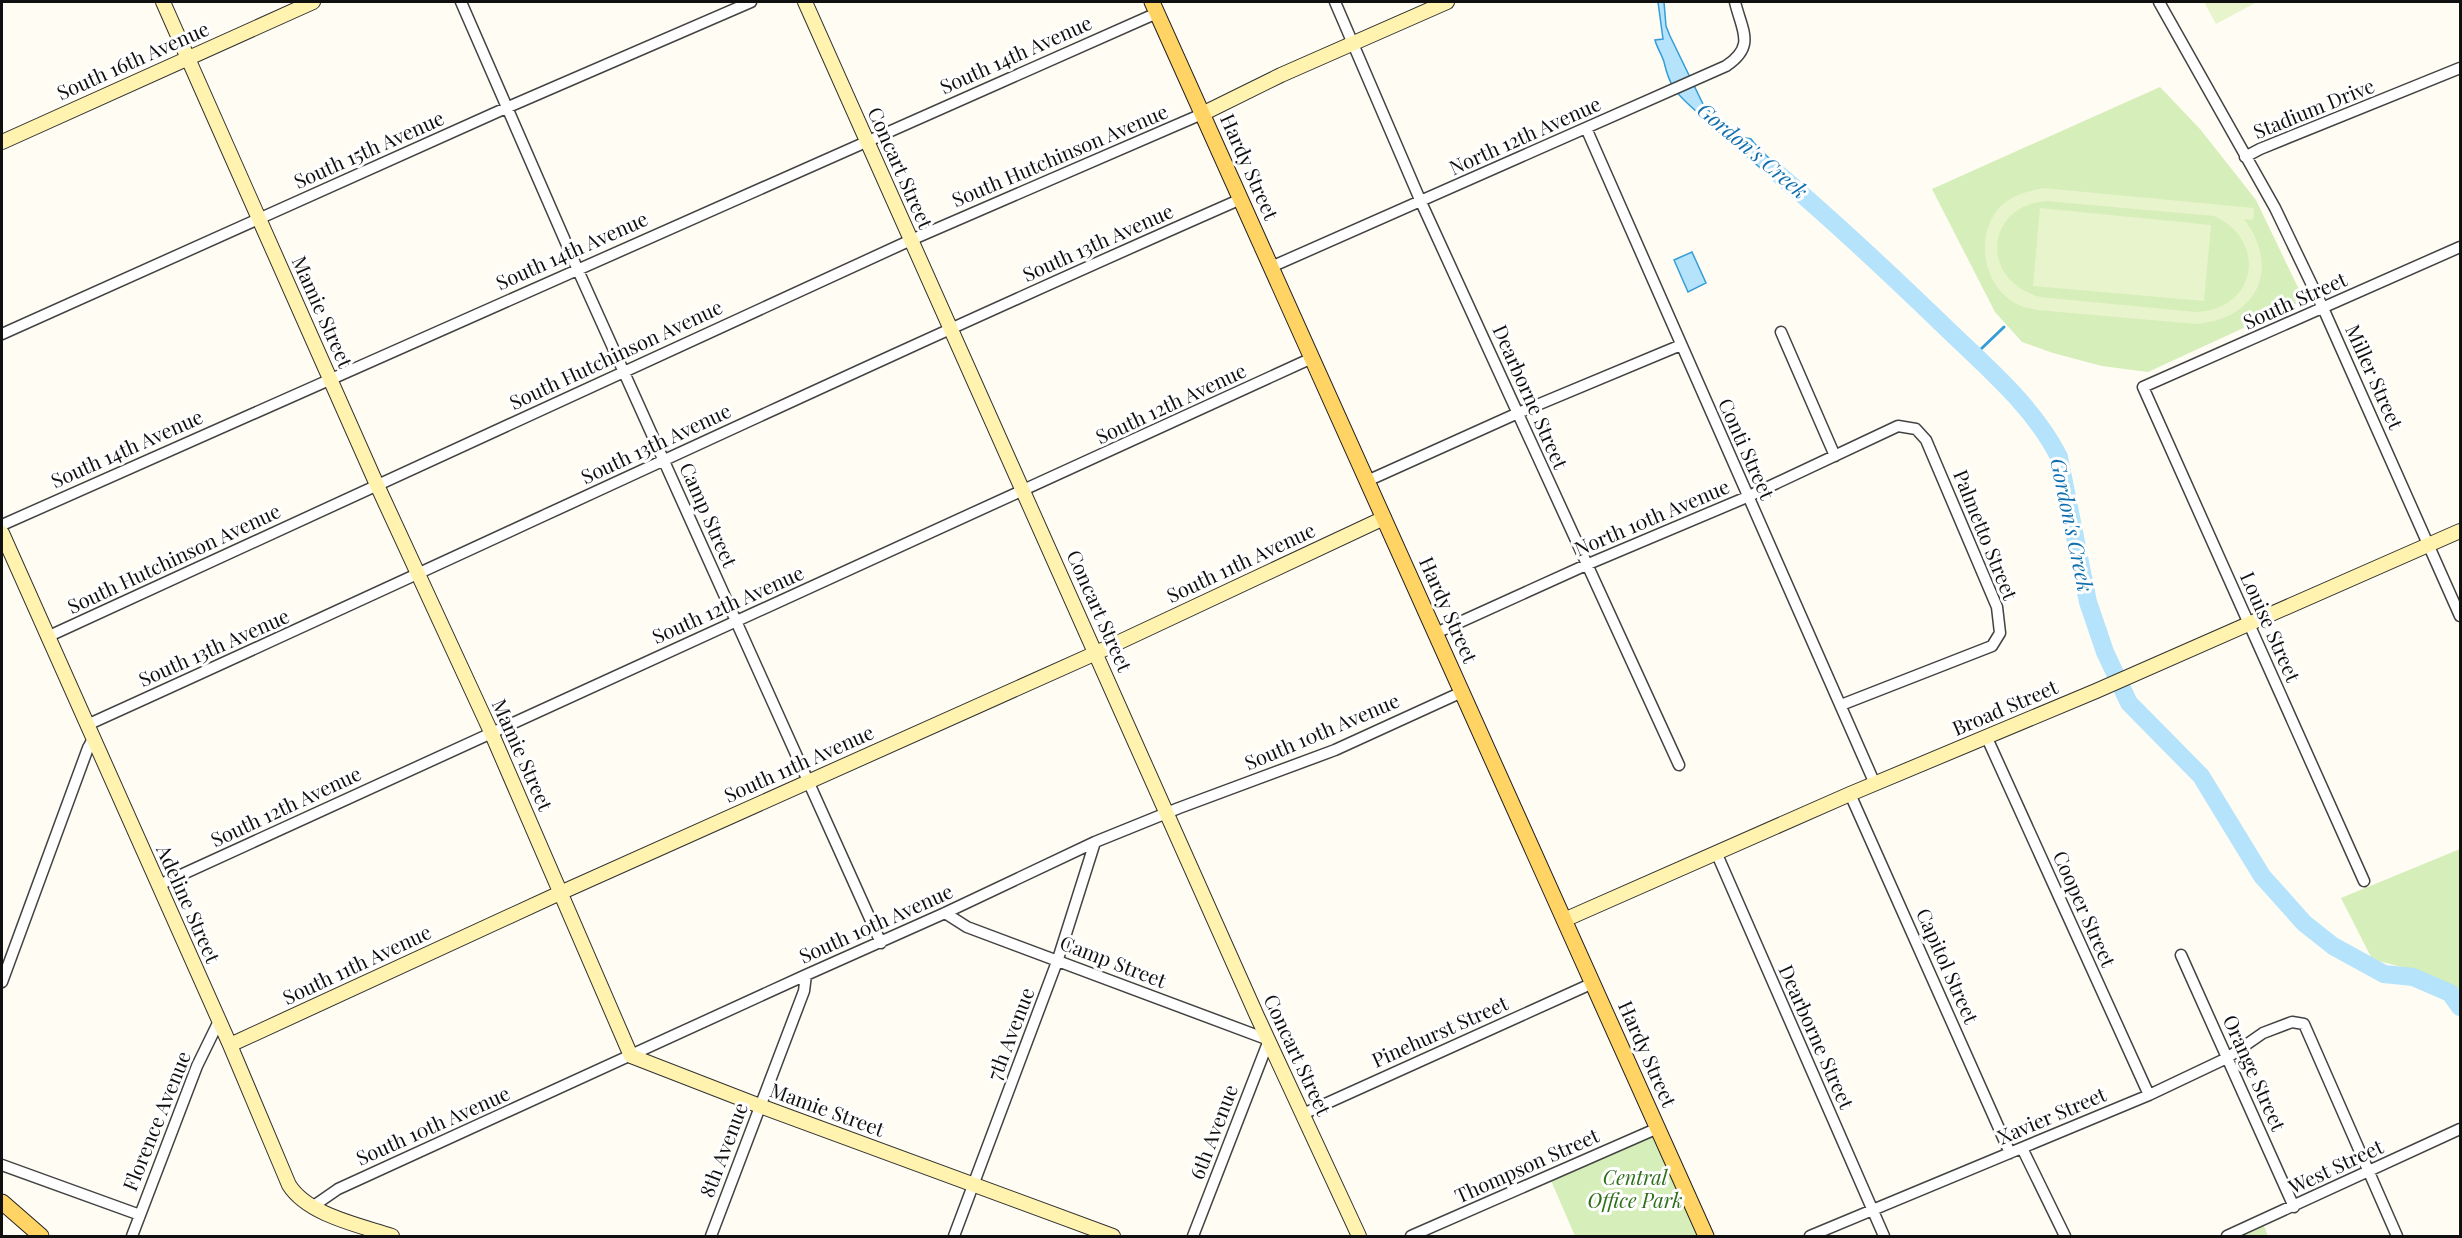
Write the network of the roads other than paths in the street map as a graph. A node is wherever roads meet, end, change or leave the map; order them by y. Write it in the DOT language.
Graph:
graph roads {
  1 [pos="163,2"];
  2 [pos="313,2"];
  3 [pos="461,2"];
  4 [pos="751,2"];
  5 [pos="805,2"];
  6 [pos="1335,2"];
  7 [pos="1447,2"];
  8 [pos="1735,2"];
  9 [pos="2159,2"];
  10 [pos="1155,7"];
  11 [pos="1353,43"];
  12 [pos="187,58"];
  13 [pos="2460,68"];
  14 [pos="506,108"];
  15 [pos="1202,114"];
  16 [pos="1586,128"];
  17 [pos="867,141"];
  18 [pos="2,142"];
  19 [pos="2245,157"];
  20 [pos="1241,199"];
  21 [pos="1421,202"];
  22 [pos="259,219"];
  23 [pos="911,240"];
  24 [pos="2460,247"];
  25 [pos="1271,267"];
  26 [pos="577,268"];
  27 [pos="2323,308"];
  28 [pos="952,330"];
  29 [pos="1781,332"];
  30 [pos="2,334"];
  31 [pos="1681,345"];
  32 [pos="1312,358"];
  33 [pos="623,371"];
  34 [pos="330,378"];
  35 [pos="2143,387"];
  36 [pos="1518,413"];
  37 [pos="1916,429"];
  38 [pos="1835,456"];
  39 [pos="664,460"];
  40 [pos="1367,481"];
  41 [pos="378,485"];
  42 [pos="1024,492"];
  43 [pos="1748,497"];
  44 [pos="1384,518"];
  45 [pos="2,525"];
  46 [pos="2460,531"];
  47 [pos="2,533"];
  48 [pos="2429,545"];
  49 [pos="1586,565"];
  50 [pos="418,575"];
  51 [pos="2460,616"];
  52 [pos="736,621"];
  53 [pos="2248,624"];
  54 [pos="1436,633"];
  55 [pos="47,637"];
  56 [pos="1096,653"];
  57 [pos="1462,692"];
  58 [pos="1841,705"];
  59 [pos="87,725"];
  60 [pos="491,732"];
  61 [pos="1987,738"];
  62 [pos="93,739"];
  63 [pos="1679,765"];
  64 [pos="807,782"];
  65 [pos="1875,784"];
  66 [pos="1850,794"];
  67 [pos="1168,813"];
  68 [pos="1095,842"];
  69 [pos="1716,852"];
  70 [pos="2364,881"];
  71 [pos="159,885"];
  72 [pos="560,893"];
  73 [pos="945,914"];
  74 [pos="1564,920"];
  75 [pos="881,943"];
  76 [pos="2181,955"];
  77 [pos="1058,959"];
  78 [pos="806,975"];
  79 [pos="2,982"];
  80 [pos="1593,983"];
  81 [pos="219,1021"];
  82 [pos="1269,1040"];
  83 [pos="230,1045"];
  84 [pos="631,1056"];
  85 [pos="2227,1058"];
  86 [pos="2149,1095"];
  87 [pos="760,1106"];
  88 [pos="1303,1114"];
  89 [pos="1658,1128"];
  90 [pos="2460,1129"];
  91 [pos="2022,1148"];
  92 [pos="2010,1153"];
  93 [pos="2,1165"];
  94 [pos="2369,1172"];
  95 [pos="974,1185"];
  96 [pos="2,1202"];
  97 [pos="2294,1207"];
  98 [pos="312,1208"];
  99 [pos="1873,1211"];
  100 [pos="140,1215"];
  101 [pos="41,1236"];
  102 [pos="132,1236"];
  103 [pos="392,1236"];
  104 [pos="711,1236"];
  105 [pos="954,1236"];
  106 [pos="1113,1236"];
  107 [pos="1193,1236"];
  108 [pos="1359,1236"];
  109 [pos="1411,1236"];
  110 [pos="1706,1236"];
  111 [pos="1810,1236"];
  112 [pos="1884,1236"];
  113 [pos="2065,1236"];
  114 [pos="2227,1236"];
  115 [pos="2397,1236"];
  1 -- 12 [label="street, Mamie Street"];
  2 -- 12 [label="street, South 16th Avenue"];
  3 -- 14 [label="street, Camp Street"];
  4 -- 14 [label="street, South 15th Avenue"];
  5 -- 17 [label="street, Concart Street"];
  6 -- 11 [label="street, Dearborne Street"];
  7 -- 11 [label="street"];
  8 -- 16 [label="street, North 12th Avenue"];
  9 -- 19 [label="street, Stadium Drive"];
  10 -- 15 [label="main road, Hardy Street"];
  10 -- 17 [label="street, South 14th Avenue"];
  11 -- 15 [label="street"];
  11 -- 21 [label="street, Dearborne Street"];
  12 -- 18 [label="street, South 16th Avenue"];
  12 -- 22 [label="street, Mamie Street"];
  13 -- 19 [label="street, Stadium Drive"];
  14 -- 22 [label="street, South 15th Avenue"];
  14 -- 26 [label="street, Camp Street"];
  15 -- 20 [label="main road, Hardy Street"];
  15 -- 23 [label="street, South Hutchinson Avenue"];
  16 -- 21 [label="street, North 12th Avenue"];
  16 -- 31 [label="street, Conti Street"];
  17 -- 23 [label="street, Concart Street"];
  17 -- 26 [label="street, South 14th Avenue"];
  19 -- 27 [label="street, Miller Street"];
  20 -- 25 [label="main road, Hardy Street"];
  20 -- 28 [label="street, South 13th Avenue"];
  21 -- 25 [label="street, North 12th Avenue"];
  21 -- 36 [label="street, Dearborne Street"];
  22 -- 30 [label="street, South 15th Avenue"];
  22 -- 34 [label="street, Mamie Street"];
  23 -- 28 [label="street, Concart Street"];
  23 -- 33 [label="street, South Hutchinson Avenue"];
  24 -- 27 [label="street, South Street"];
  25 -- 32 [label="main road, Hardy Street"];
  26 -- 33 [label="street, Camp Street"];
  26 -- 34 [label="street, South 14th Avenue"];
  27 -- 35 [label="street, South Street"];
  27 -- 48 [label="street, Miller Street"];
  28 -- 39 [label="street, South 13th Avenue"];
  28 -- 42 [label="street, Concart Street"];
  29 -- 38 [label="street"];
  31 -- 36 [label="street"];
  31 -- 43 [label="street, Conti Street"];
  32 -- 40 [label="main road, Hardy Street"];
  32 -- 42 [label="street, South 12th Avenue"];
  33 -- 39 [label="street, Camp Street"];
  33 -- 41 [label="street, South Hutchinson Avenue"];
  34 -- 41 [label="street, Mamie Street"];
  34 -- 45 [label="street, South 14th Avenue"];
  35 -- 53 [label="street, Louise Street"];
  36 -- 40 [label="street"];
  36 -- 49 [label="street, Dearborne Street"];
  37 -- 38 [label="street, North 10th Avenue"];
  37 -- 58 [label="street, Palmetto Street"];
  38 -- 43 [label="street, North 10th Avenue"];
  39 -- 50 [label="street, South 13th Avenue"];
  39 -- 52 [label="street, Camp Street"];
  40 -- 44 [label="main road, Hardy Street"];
  41 -- 50 [label="street, Mamie Street"];
  41 -- 55 [label="street, South Hutchinson Avenue"];
  42 -- 52 [label="street, South 12th Avenue"];
  42 -- 56 [label="street, Concart Street"];
  43 -- 49 [label="street, North 10th Avenue"];
  43 -- 58 [label="street, Conti Street"];
  44 -- 54 [label="main road, Hardy Street"];
  44 -- 56 [label="street, South 11th Avenue"];
  46 -- 48 [label="street, Broad Street"];
  47 -- 55 [label="street, Adeline Street"];
  48 -- 51 [label="street, Miller Street"];
  48 -- 53 [label="street, Broad Street"];
  49 -- 54 [label="street, North 10th Avenue"];
  49 -- 63 [label="street, Dearborne Street"];
  50 -- 59 [label="street, South 13th Avenue"];
  50 -- 60 [label="street, Mamie Street"];
  52 -- 60 [label="street, South 12th Avenue"];
  52 -- 64 [label="street, Camp Street"];
  53 -- 61 [label="street, Broad Street"];
  53 -- 70 [label="street, Louise Street"];
  54 -- 57 [label="main road, Hardy Street"];
  55 -- 59 [label="street, Adeline Street"];
  56 -- 64 [label="street, South 11th Avenue"];
  56 -- 67 [label="street, Concart Street"];
  57 -- 67 [label="street, South 10th Avenue"];
  57 -- 74 [label="main road, Hardy Street"];
  58 -- 65 [label="street, Conti Street"];
  59 -- 62 [label="street, Adeline Street"];
  60 -- 71 [label="street, South 12th Avenue"];
  60 -- 72 [label="street, Mamie Street"];
  61 -- 65 [label="street, Broad Street"];
  61 -- 86 [label="street, Cooper Street"];
  62 -- 71 [label="street, Adeline Street"];
  62 -- 79 [label="street"];
  64 -- 72 [label="street, South 11th Avenue"];
  64 -- 75 [label="street, Camp Street"];
  65 -- 66 [label="street, Broad Street"];
  66 -- 69 [label="street, Broad Street"];
  66 -- 92 [label="street, Capitol Street"];
  67 -- 68 [label="street, South 10th Avenue"];
  67 -- 82 [label="street, Concart Street"];
  68 -- 73 [label="street, South 10th Avenue"];
  68 -- 77 [label="street, 7th Avenue"];
  69 -- 74 [label="street, Broad Street"];
  69 -- 99 [label="street, Dearborne Street"];
  71 -- 81 [label="street, Adeline Street"];
  72 -- 83 [label="street, South 11th Avenue"];
  72 -- 84 [label="street, Mamie Street"];
  73 -- 75 [label="street, South 10th Avenue"];
  73 -- 77 [label="street, Camp Street"];
  74 -- 80 [label="main road, Hardy Street"];
  75 -- 78 [label="street, South 10th Avenue"];
  76 -- 85 [label="street, Orange Street"];
  77 -- 82 [label="street, Camp Street"];
  77 -- 95 [label="street, 7th Avenue"];
  78 -- 84 [label="street, South 10th Avenue"];
  78 -- 87 [label="street, 8th Avenue"];
  80 -- 88 [label="street, Pinehurst Street"];
  80 -- 89 [label="main road, Hardy Street"];
  81 -- 83 [label="street, Adeline Street"];
  81 -- 100 [label="street, Florence Avenue"];
  82 -- 88 [label="street, Concart Street"];
  82 -- 107 [label="street, 6th Avenue"];
  83 -- 98 [label="street, Adeline Street"];
  84 -- 87 [label="street, Mamie Street"];
  84 -- 98 [label="street, South 10th Avenue"];
  85 -- 86 [label="street, Xavier Street"];
  85 -- 94 [label="street, Xavier Street"];
  85 -- 97 [label="street, Orange Street"];
  86 -- 91 [label="street, Xavier Street"];
  87 -- 95 [label="street, Mamie Street"];
  87 -- 104 [label="street, 8th Avenue"];
  88 -- 108 [label="street, Concart Street"];
  89 -- 109 [label="street, Thompson Street"];
  89 -- 110 [label="main road, Hardy Street"];
  90 -- 94 [label="street, West Street"];
  91 -- 92 [label="street, Xavier Street"];
  91 -- 113 [label="street"];
  92 -- 99 [label="street, Xavier Street"];
  93 -- 100 [label="street"];
  94 -- 97 [label="street, West Street"];
  94 -- 115 [label="street"];
  95 -- 105 [label="street, 7th Avenue"];
  95 -- 106 [label="street, Mamie Street"];
  96 -- 101 [label="main road"];
  97 -- 114 [label="street, West Street"];
  98 -- 103 [label="street, Adeline Street"];
  99 -- 111 [label="street, Xavier Street"];
  99 -- 112 [label="street, Dearborne Street"];
  100 -- 102 [label="street, Florence Avenue"];
}
